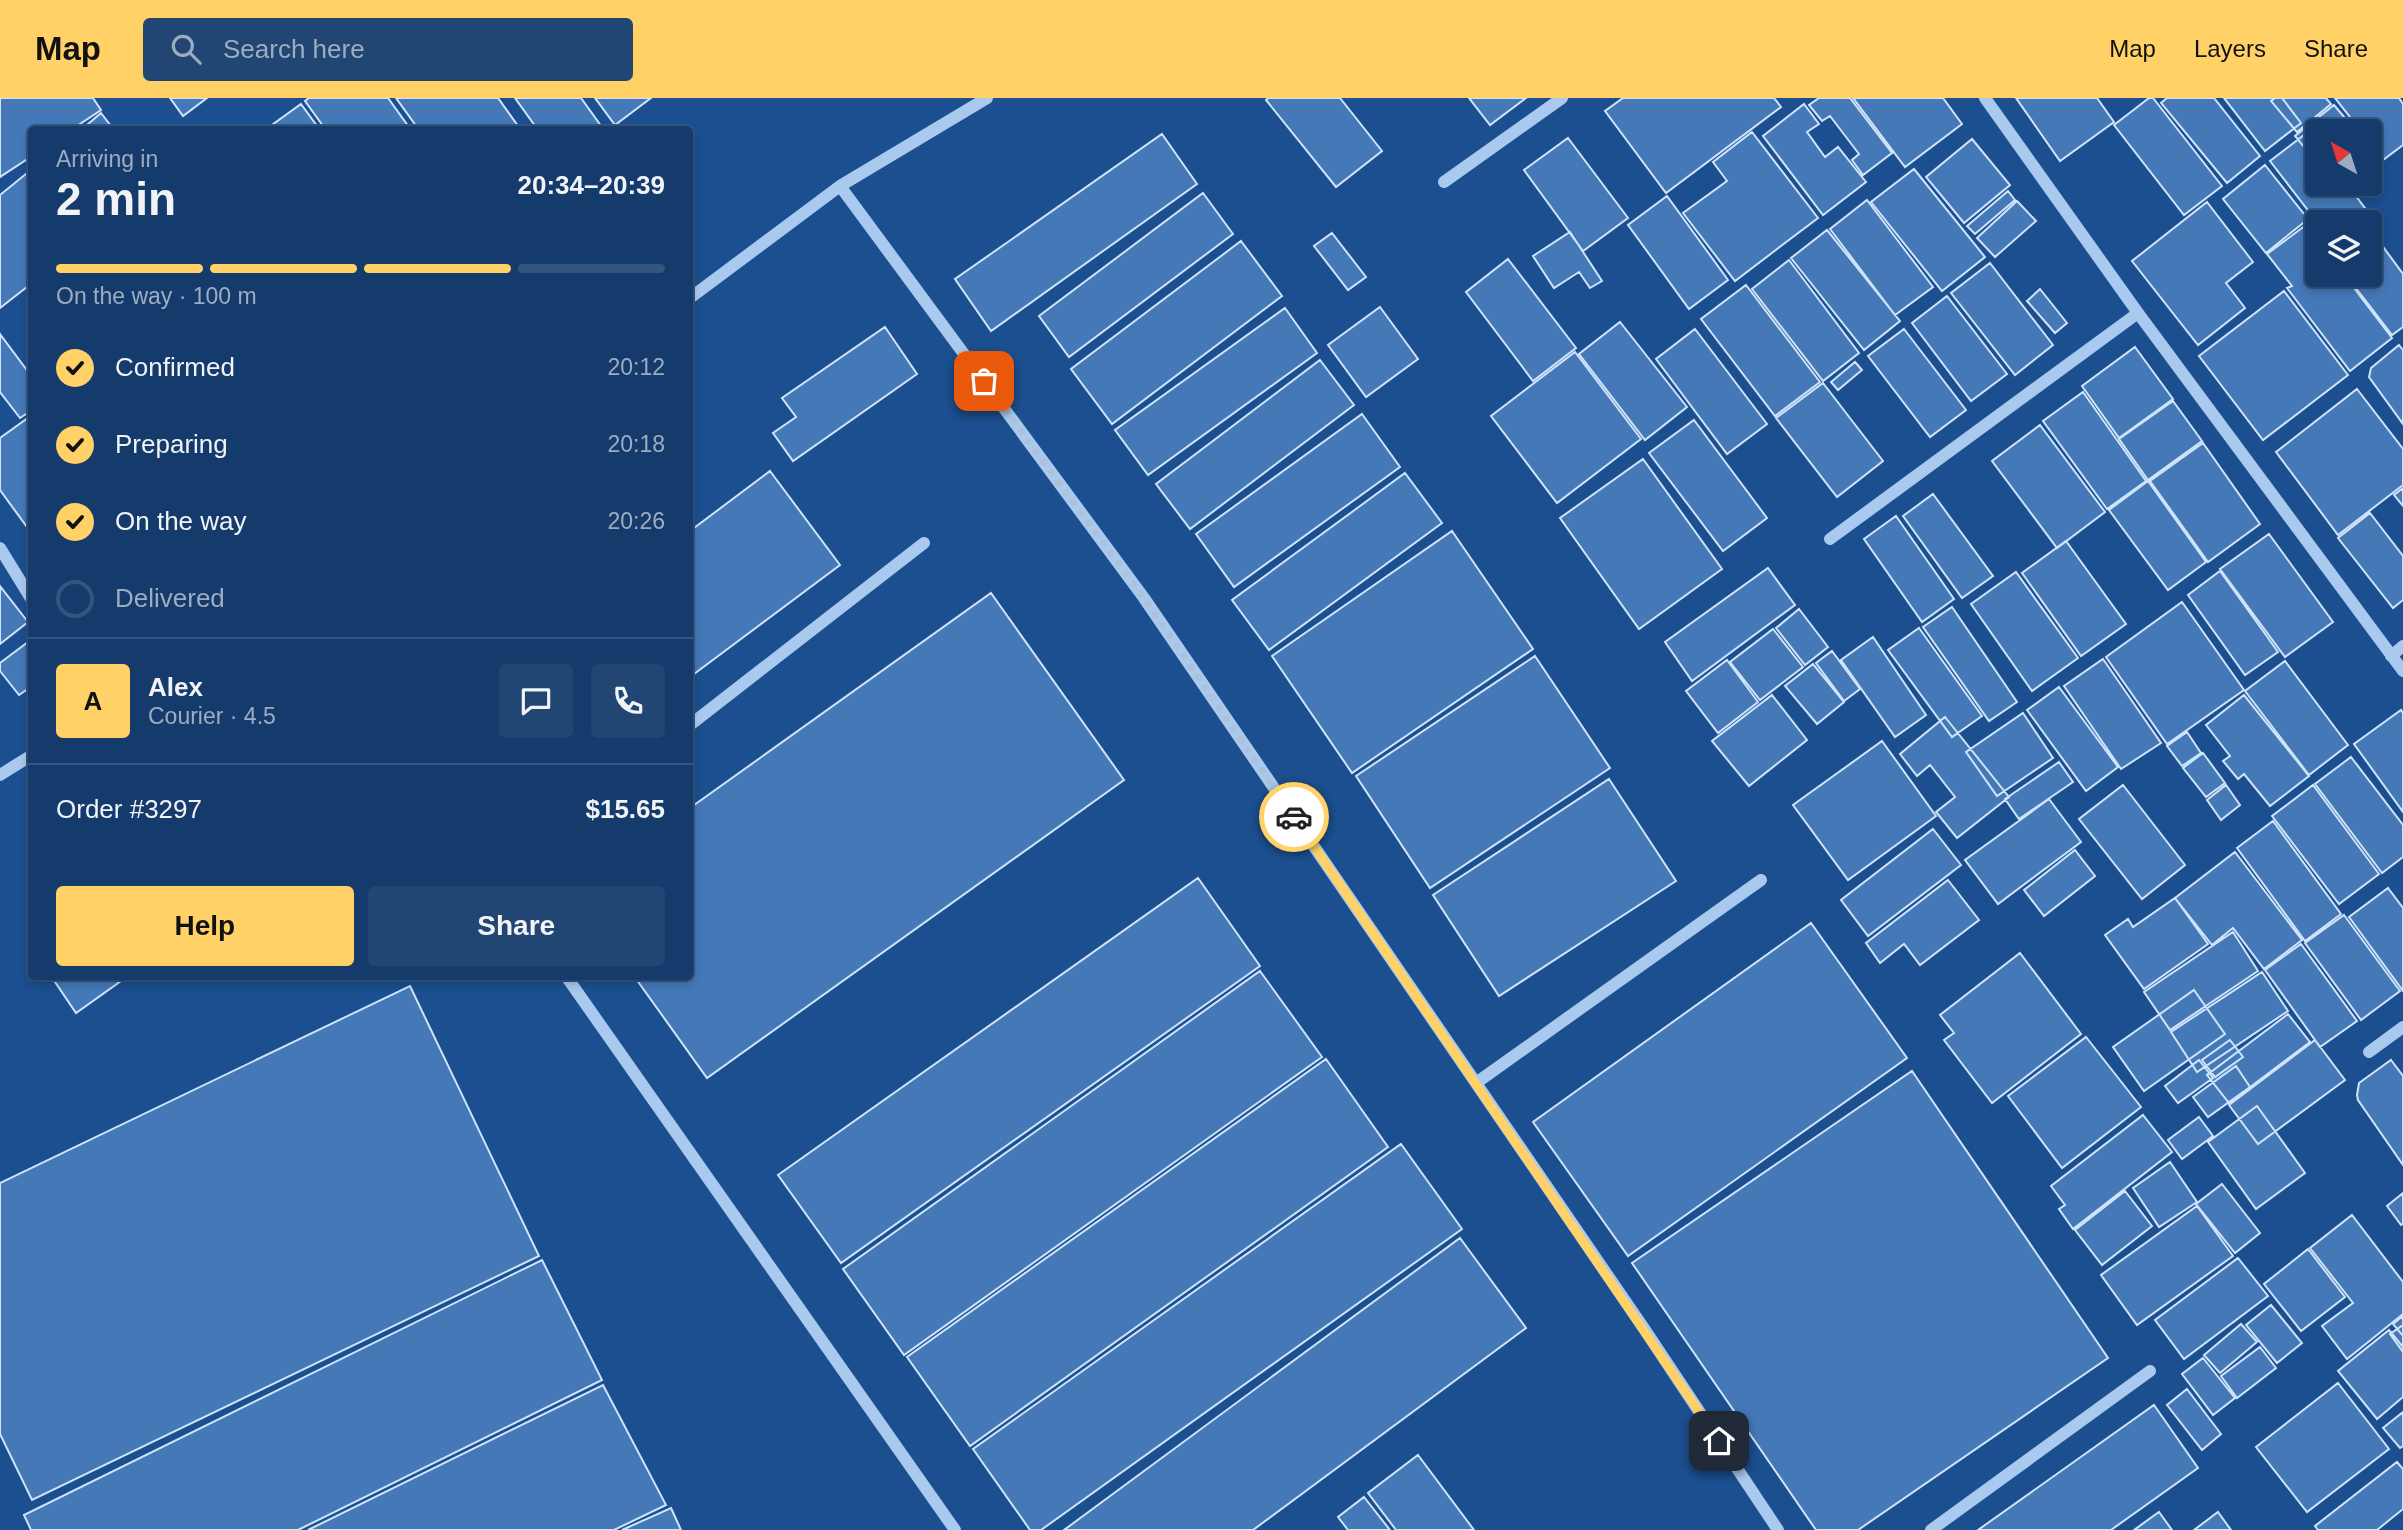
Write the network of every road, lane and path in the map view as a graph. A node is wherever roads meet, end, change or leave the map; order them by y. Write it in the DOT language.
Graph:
graph roads {
  1 [pos="987,98"];
  2 [pos="1562,98"];
  3 [pos="1985,98"];
  4 [pos="1444,181"];
  5 [pos="839,186"];
  6 [pos="693,296"];
  7 [pos="2138,313"];
  8 [pos="1830,539"];
  9 [pos="924,543"];
  10 [pos="0,548"];
  11 [pos="28,594"];
  12 [pos="2403,646"];
  13 [pos="2390,656"];
  14 [pos="2403,671"];
  15 [pos="693,723"];
  16 [pos="28,758"];
  17 [pos="0,775"];
  18 [pos="1761,880"];
  19 [pos="569,980"];
  20 [pos="2403,1027"];
  21 [pos="2369,1052"];
  22 [pos="1476,1083"];
  23 [pos="2150,1371"];
  24 [pos="955,1530"];
  25 [pos="1778,1530"];
  26 [pos="1931,1530"];
  1 -- 5 [label="street"];
  2 -- 4 [label="street"];
  3 -- 7 [label="street"];
  5 -- 6 [label="street"];
  5 -- 22 [label="street"];
  7 -- 8 [label="street"];
  7 -- 13 [label="street"];
  9 -- 15 [label="street"];
  10 -- 11 [label="street"];
  12 -- 13 [label="street"];
  13 -- 14 [label="street"];
  16 -- 17 [label="street"];
  18 -- 22 [label="street"];
  19 -- 24 [label="street"];
  20 -- 21 [label="street"];
  22 -- 25 [label="street"];
  23 -- 26 [label="street"];
}
